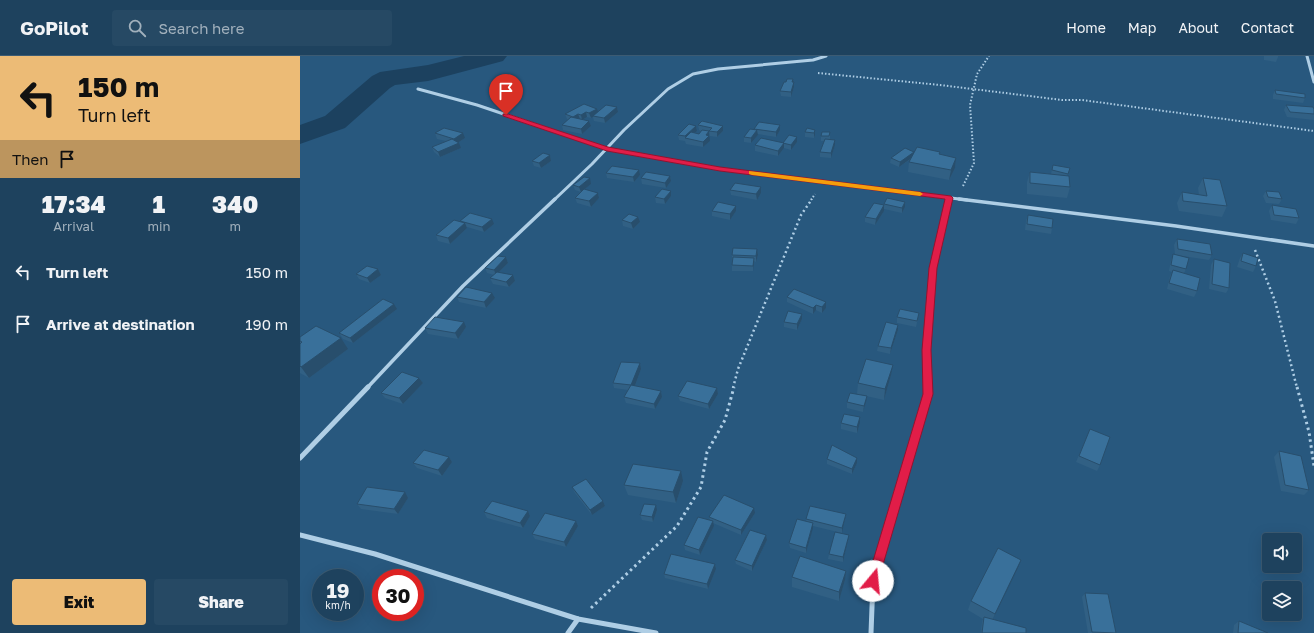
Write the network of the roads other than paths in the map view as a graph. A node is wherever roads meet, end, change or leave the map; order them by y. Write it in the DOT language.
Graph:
graph roads {
  1 [pos="826,56"];
  2 [pos="1307,56"];
  3 [pos="1314,82"];
  4 [pos="418,89"];
  5 [pos="607,149"];
  6 [pos="949,198"];
  7 [pos="1314,246"];
  8 [pos="300,458"];
  9 [pos="300,535"];
  10 [pos="578,619"];
  11 [pos="568,633"];
  12 [pos="656,633"];
  13 [pos="871,633"];
  1 -- 5 [label="street"];
  2 -- 3 [label="street"];
  4 -- 5 [label="street"];
  5 -- 6 [label="street"];
  5 -- 8 [label="street"];
  6 -- 7 [label="street"];
  6 -- 13 [label="street"];
  9 -- 10 [label="street"];
  10 -- 11 [label="street"];
  10 -- 12 [label="street"];
}
